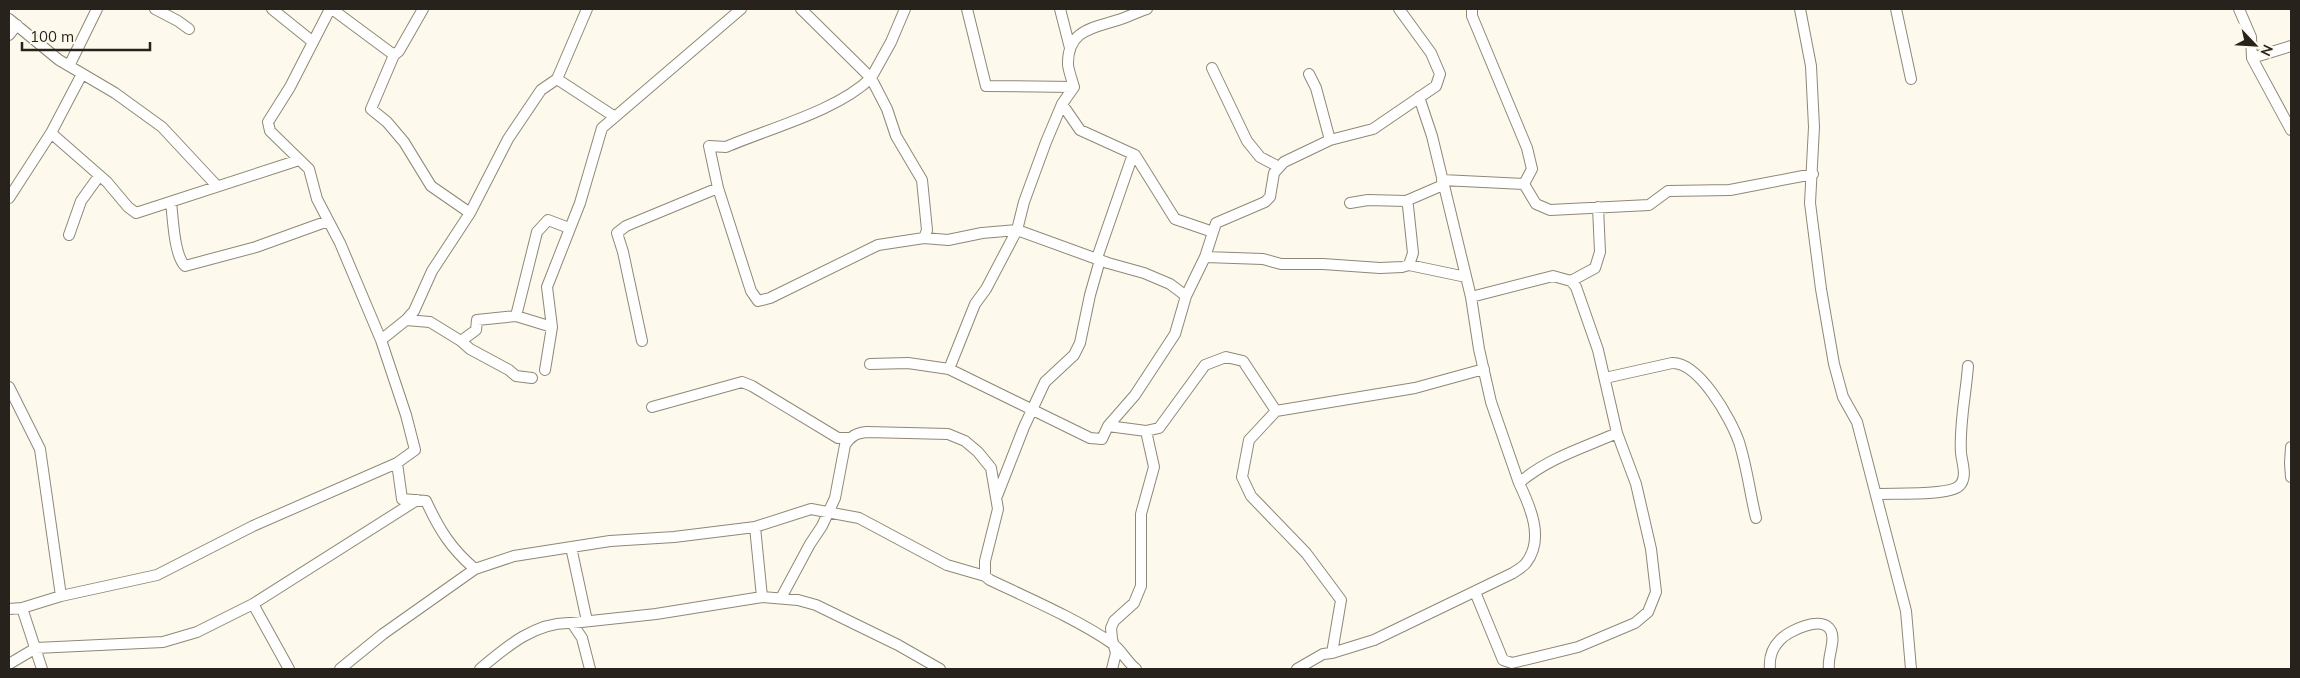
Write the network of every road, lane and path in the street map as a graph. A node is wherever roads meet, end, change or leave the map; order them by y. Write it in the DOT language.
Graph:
graph roads {
  1 [pos="97,9"];
  2 [pos="155,9"];
  3 [pos="272,9"];
  4 [pos="331,9"];
  5 [pos="423,9"];
  6 [pos="587,9"];
  7 [pos="742,9"];
  8 [pos="802,9"];
  9 [pos="905,9"];
  10 [pos="967,9"];
  11 [pos="1060,9"];
  12 [pos="1147,9"];
  13 [pos="1399,9"];
  14 [pos="1472,9"];
  15 [pos="1800,9"];
  16 [pos="1896,9"];
  17 [pos="2240,9"];
  18 [pos="13,22"];
  19 [pos="189,29"];
  20 [pos="9,35"];
  21 [pos="313,42"];
  22 [pos="2291,46"];
  23 [pos="1070,48"];
  24 [pos="394,56"];
  25 [pos="2252,58"];
  26 [pos="69,66"];
  27 [pos="1212,68"];
  28 [pos="82,74"];
  29 [pos="1309,74"];
  30 [pos="871,78"];
  31 [pos="557,79"];
  32 [pos="1911,79"];
  33 [pos="1074,87"];
  34 [pos="1419,97"];
  35 [pos="1062,104"];
  36 [pos="616,117"];
  37 [pos="2291,130"];
  38 [pos="51,133"];
  39 [pos="1330,140"];
  40 [pos="1135,155"];
  41 [pos="299,160"];
  42 [pos="1279,167"];
  43 [pos="1813,174"];
  44 [pos="99,176"];
  45 [pos="1442,183"];
  46 [pos="1524,184"];
  47 [pos="217,186"];
  48 [pos="718,188"];
  49 [pos="9,198"];
  50 [pos="1406,201"];
  51 [pos="171,202"];
  52 [pos="1350,203"];
  53 [pos="1598,207"];
  54 [pos="470,213"];
  55 [pos="328,221"];
  56 [pos="569,228"];
  57 [pos="1017,230"];
  58 [pos="1213,232"];
  59 [pos="69,235"];
  60 [pos="924,238"];
  61 [pos="1205,257"];
  62 [pos="1100,260"];
  63 [pos="1410,265"];
  64 [pos="1466,276"];
  65 [pos="1571,281"];
  66 [pos="1186,296"];
  67 [pos="1471,297"];
  68 [pos="516,316"];
  69 [pos="406,320"];
  70 [pos="552,327"];
  71 [pos="381,340"];
  72 [pos="462,341"];
  73 [pos="642,341"];
  74 [pos="870,364"];
  75 [pos="1968,366"];
  76 [pos="949,369"];
  77 [pos="1484,369"];
  78 [pos="545,370"];
  79 [pos="532,378"];
  80 [pos="1605,378"];
  81 [pos="9,387"];
  82 [pos="652,408"];
  83 [pos="1032,409"];
  84 [pos="1276,411"];
  85 [pos="1108,426"];
  86 [pos="1146,431"];
  87 [pos="1617,433"];
  88 [pos="849,438"];
  89 [pos="2291,447"];
  90 [pos="397,463"];
  91 [pos="2291,477"];
  92 [pos="1519,483"];
  93 [pos="1876,494"];
  94 [pos="997,496"];
  95 [pos="417,500"];
  96 [pos="829,511"];
  97 [pos="1756,518"];
  98 [pos="755,527"];
  99 [pos="571,547"];
  100 [pos="475,569"];
  101 [pos="985,576"];
  102 [pos="1476,592"];
  103 [pos="61,596"];
  104 [pos="762,597"];
  105 [pos="781,598"];
  106 [pos="253,604"];
  107 [pos="22,608"];
  108 [pos="9,609"];
  109 [pos="586,621"];
  110 [pos="572,623"];
  111 [pos="1114,646"];
  112 [pos="36,648"];
  113 [pos="1332,653"];
  114 [pos="9,664"];
  115 [pos="42,669"];
  116 [pos="289,669"];
  117 [pos="340,669"];
  118 [pos="480,669"];
  119 [pos="590,669"];
  120 [pos="940,669"];
  121 [pos="1112,669"];
  122 [pos="1136,669"];
  123 [pos="1297,669"];
  124 [pos="1770,669"];
  125 [pos="1829,669"];
  126 [pos="1911,669"];
  1 -- 26 [label="street"];
  2 -- 19 [label="street"];
  3 -- 21 [label="street"];
  4 -- 21 [label="street"];
  4 -- 24 [label="street"];
  5 -- 24 [label="street"];
  6 -- 31 [label="street"];
  7 -- 36 [label="street"];
  8 -- 30 [label="street"];
  9 -- 30 [label="street"];
  10 -- 33 [label="street"];
  11 -- 23 [label="street"];
  12 -- 23 [label="street"];
  13 -- 34 [label="street"];
  14 -- 46 [label="street"];
  15 -- 43 [label="street"];
  16 -- 32 [label="street"];
  17 -- 25 [label="street"];
  18 -- 20 [label="street"];
  18 -- 26 [label="street"];
  21 -- 41 [label="street"];
  22 -- 25 [label="street"];
  23 -- 33 [label="street"];
  24 -- 54 [label="street"];
  25 -- 37 [label="street"];
  26 -- 28 [label="street"];
  27 -- 42 [label="street"];
  28 -- 38 [label="street"];
  28 -- 47 [label="street"];
  29 -- 39 [label="street"];
  30 -- 48 [label="street"];
  30 -- 60 [label="street"];
  31 -- 36 [label="street"];
  31 -- 54 [label="street"];
  33 -- 35 [label="street"];
  34 -- 39 [label="street"];
  34 -- 45 [label="street"];
  35 -- 40 [label="street"];
  35 -- 57 [label="street"];
  36 -- 56 [label="street"];
  38 -- 44 [label="street"];
  38 -- 49 [label="street"];
  39 -- 42 [label="street"];
  40 -- 58 [label="street"];
  40 -- 62 [label="street"];
  41 -- 47 [label="street"];
  41 -- 55 [label="street"];
  42 -- 58 [label="street"];
  43 -- 53 [label="street"];
  43 -- 93 [label="street"];
  44 -- 51 [label="street"];
  44 -- 59 [label="street"];
  45 -- 46 [label="street"];
  45 -- 50 [label="street"];
  45 -- 64 [label="street"];
  46 -- 53 [label="street"];
  47 -- 51 [label="street"];
  48 -- 60 [label="street"];
  48 -- 73 [label="street"];
  50 -- 52 [label="street"];
  50 -- 63 [label="street"];
  51 -- 55 [label="street"];
  53 -- 65 [label="street"];
  54 -- 69 [label="street"];
  55 -- 71 [label="street"];
  56 -- 68 [label="street"];
  56 -- 70 [label="street"];
  57 -- 60 [label="street"];
  57 -- 62 [label="street"];
  57 -- 76 [label="street"];
  58 -- 61 [label="street"];
  61 -- 63 [label="street"];
  61 -- 66 [label="street"];
  62 -- 66 [label="street"];
  62 -- 83 [label="street"];
  63 -- 64 [label="street"];
  64 -- 67 [label="street"];
  65 -- 67 [label="street"];
  65 -- 80 [label="street"];
  66 -- 85 [label="street"];
  67 -- 77 [label="street"];
  68 -- 70 [label="street"];
  68 -- 72 [label="street"];
  69 -- 71 [label="street"];
  69 -- 72 [label="street"];
  70 -- 78 [label="street"];
  71 -- 90 [label="street"];
  72 -- 79 [label="street"];
  74 -- 76 [label="street"];
  75 -- 93 [label="street"];
  76 -- 83 [label="street"];
  77 -- 84 [label="street"];
  77 -- 92 [label="street"];
  80 -- 87 [label="street"];
  80 -- 97 [label="street"];
  81 -- 103 [label="street"];
  82 -- 88 [label="street"];
  83 -- 85 [label="street"];
  83 -- 94 [label="street"];
  84 -- 86 [label="street"];
  84 -- 113 [label="street"];
  85 -- 86 [label="street"];
  86 -- 111 [label="street"];
  87 -- 92 [label="street"];
  87 -- 102 [label="street"];
  88 -- 94 [label="street"];
  88 -- 96 [label="street"];
  89 -- 91 [label="street"];
  90 -- 95 [label="street"];
  90 -- 103 [label="street"];
  92 -- 102 [label="street"];
  93 -- 126 [label="street"];
  94 -- 101 [label="street"];
  95 -- 100 [label="street"];
  95 -- 106 [label="street"];
  96 -- 98 [label="street"];
  96 -- 101 [label="street"];
  96 -- 105 [label="street"];
  98 -- 99 [label="street"];
  98 -- 104 [label="street"];
  99 -- 100 [label="street"];
  99 -- 109 [label="street"];
  100 -- 117 [label="street"];
  101 -- 111 [label="street"];
  102 -- 113 [label="street"];
  103 -- 107 [label="street"];
  104 -- 105 [label="street"];
  104 -- 109 [label="street"];
  105 -- 120 [label="street"];
  106 -- 112 [label="street"];
  106 -- 116 [label="street"];
  107 -- 108 [label="street"];
  107 -- 112 [label="street"];
  109 -- 110 [label="street"];
  110 -- 118 [label="street"];
  110 -- 119 [label="street"];
  111 -- 121 [label="street"];
  111 -- 122 [label="street"];
  112 -- 114 [label="street"];
  112 -- 115 [label="street"];
  113 -- 123 [label="street"];
  124 -- 125 [label="street"];
}
